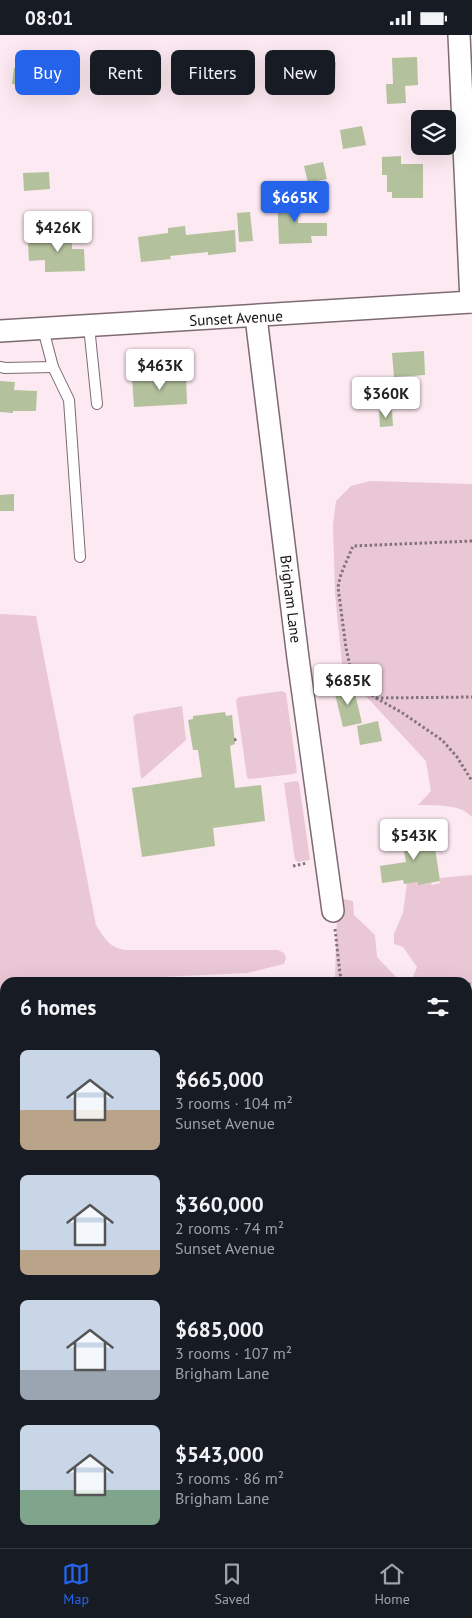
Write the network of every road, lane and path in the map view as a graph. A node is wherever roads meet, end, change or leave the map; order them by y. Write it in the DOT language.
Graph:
graph roads {
  1 [pos="459,35"];
  2 [pos="472,302"];
  3 [pos="256,317"];
  4 [pos="89,326"];
  5 [pos="43,329"];
  6 [pos="0,331"];
  7 [pos="0,367"];
  8 [pos="52,367"];
  9 [pos="97,404"];
  10 [pos="472,541"];
  11 [pos="80,557"];
  12 [pos="472,697"];
  13 [pos="376,698"];
  14 [pos="472,781"];
  15 [pos="312,863"];
  16 [pos="293,866"];
  17 [pos="333,911"];
  18 [pos="341,977"];
  1 -- 2 [label="street"];
  2 -- 3 [label="street, Sunset Avenue"];
  3 -- 4 [label="street, Sunset Avenue"];
  3 -- 17 [label="street, Brigham Lane"];
  4 -- 5 [label="street, Sunset Avenue"];
  4 -- 9 [label="lane"];
  5 -- 6 [label="street, Sunset Avenue"];
  5 -- 8 [label="lane"];
  7 -- 8 [label="lane"];
  8 -- 11 [label="lane"];
  10 -- 13 [label="path"];
  12 -- 13 [label="path"];
  13 -- 14 [label="path"];
  15 -- 16 [label="path"];
  17 -- 18 [label="path"];
}
